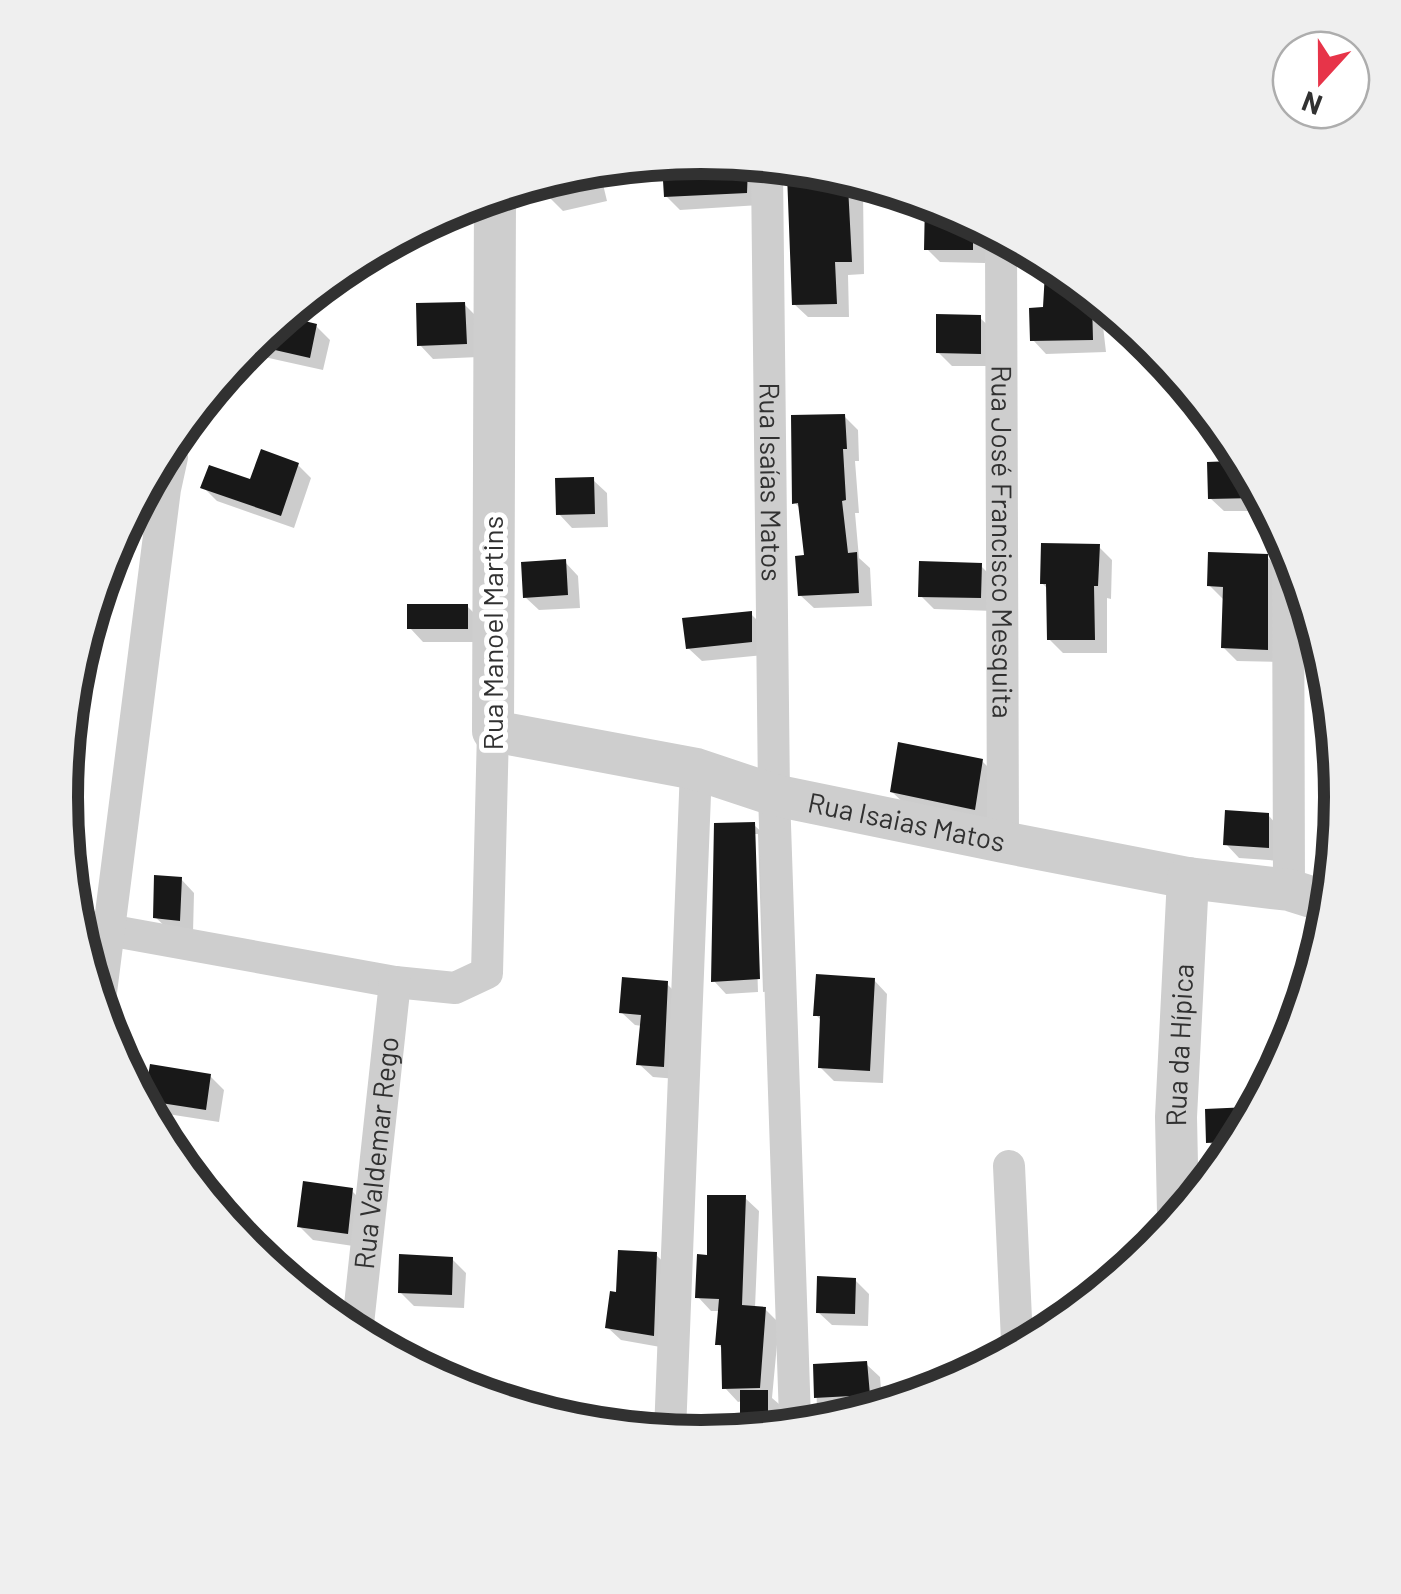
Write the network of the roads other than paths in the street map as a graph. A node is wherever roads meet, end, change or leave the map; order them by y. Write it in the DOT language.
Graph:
graph roads {
  1 [pos="767,178"];
  2 [pos="495,209"];
  3 [pos="1001,251"];
  4 [pos="159,489"];
  5 [pos="1291,599"];
  6 [pos="493,731"];
  7 [pos="696,769"];
  8 [pos="774,794"];
  9 [pos="1002,842"];
  10 [pos="1188,878"];
  11 [pos="1305,895"];
  12 [pos="96,928"];
  13 [pos="395,982"];
  14 [pos="1009,1166"];
  15 [pos="1178,1197"];
  16 [pos="359,1318"];
  17 [pos="1018,1333"];
  18 [pos="795,1413"];
  19 [pos="670,1419"];
  1 -- 8 [label="street, Rua Isaías Matos"];
  2 -- 6 [label="street, Rua Manoel Martins"];
  3 -- 9 [label="street, Rua José Francisco Mesquita"];
  4 -- 12 [label="street"];
  5 -- 11 [label="street"];
  6 -- 7 [label="street, Rua Isaias Matos"];
  6 -- 13 [label="street, Rua Manoel Martins"];
  7 -- 8 [label="street, Rua Isaias Matos"];
  7 -- 19 [label="street"];
  8 -- 9 [label="street, Rua Isaias Matos"];
  8 -- 18 [label="street, Rua Isaías Matos"];
  9 -- 10 [label="street, Rua Isaias Matos"];
  10 -- 11 [label="street, Rua Isaias Matos"];
  10 -- 15 [label="street, Rua da Hípica"];
  12 -- 13 [label="street"];
  13 -- 16 [label="street, Rua Valdemar Rego"];
  14 -- 17 [label="street"];
}
